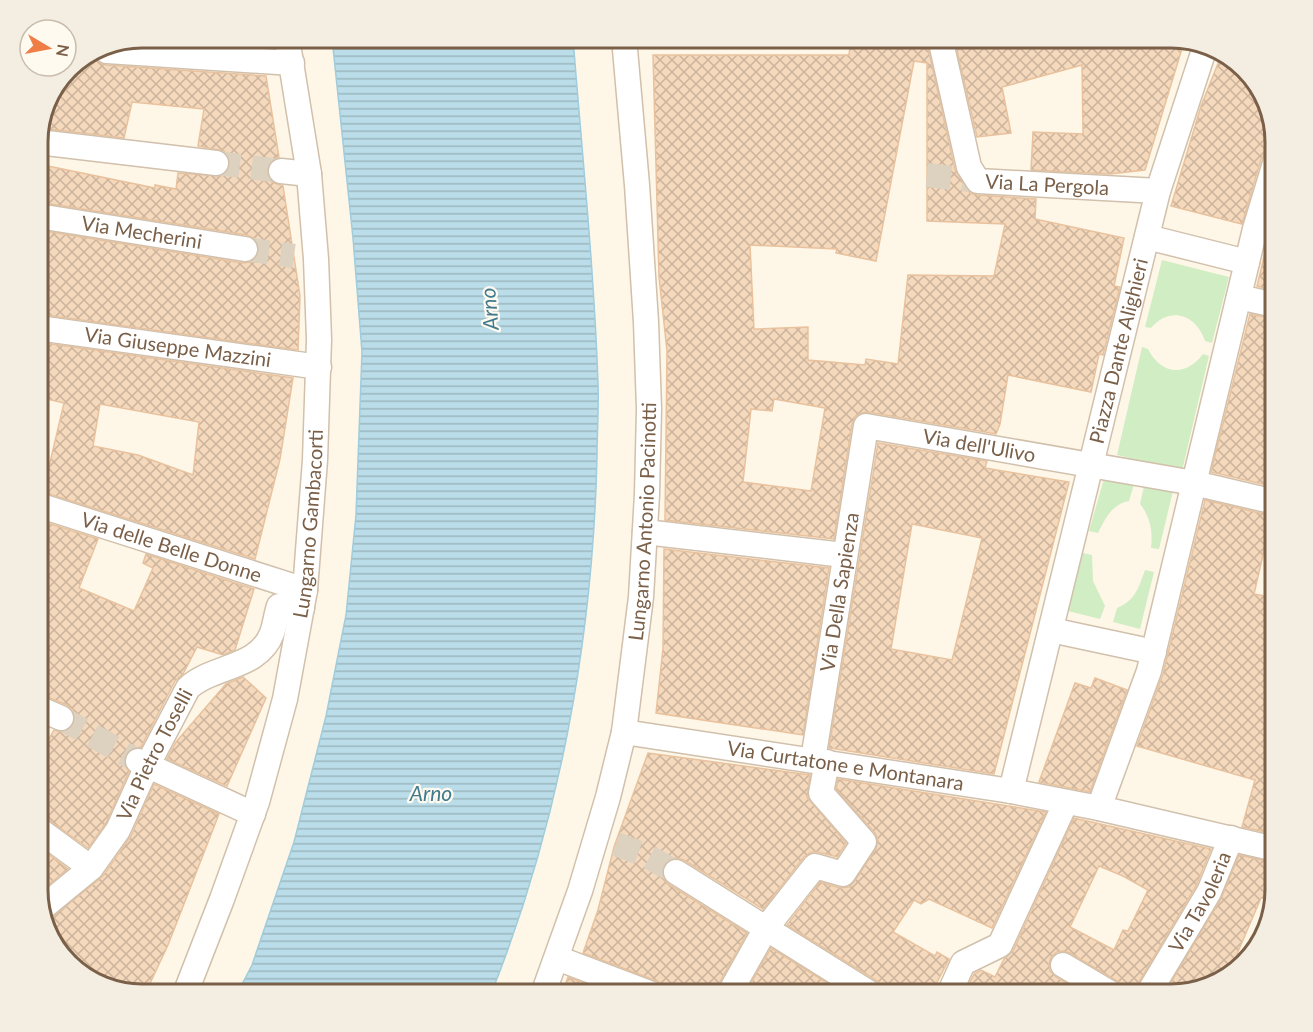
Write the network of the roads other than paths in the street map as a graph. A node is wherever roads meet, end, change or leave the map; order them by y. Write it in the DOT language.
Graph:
graph roads {
  1 [pos="289,48"];
  2 [pos="625,48"];
  3 [pos="942,48"];
  4 [pos="118,52"];
  5 [pos="1203,54"];
  6 [pos="292,63"];
  7 [pos="48,143"];
  8 [pos="216,163"];
  9 [pos="281,171"];
  10 [pos="309,174"];
  11 [pos="1158,191"];
  12 [pos="1265,196"];
  13 [pos="48,218"];
  14 [pos="1147,237"];
  15 [pos="244,249"];
  16 [pos="1247,262"];
  17 [pos="1240,298"];
  18 [pos="1265,303"];
  19 [pos="48,329"];
  20 [pos="319,367"];
  21 [pos="866,426"];
  22 [pos="1090,465"];
  23 [pos="1198,484"];
  24 [pos="1265,500"];
  25 [pos="48,509"];
  26 [pos="656,533"];
  27 [pos="844,555"];
  28 [pos="303,599"];
  29 [pos="1051,630"];
  30 [pos="1151,661"];
  31 [pos="48,712"];
  32 [pos="61,718"];
  33 [pos="624,732"];
  34 [pos="820,761"];
  35 [pos="143,763"];
  36 [pos="1014,780"];
  37 [pos="1066,802"];
  38 [pos="1099,808"];
  39 [pos="253,814"];
  40 [pos="48,837"];
  41 [pos="1235,839"];
  42 [pos="1265,846"];
  43 [pos="91,868"];
  44 [pos="676,872"];
  45 [pos="49,903"];
  46 [pos="766,928"];
  47 [pos="557,958"];
  48 [pos="1063,965"];
  49 [pos="189,984"];
  50 [pos="547,984"];
  51 [pos="626,984"];
  52 [pos="735,984"];
  53 [pos="855,984"];
  54 [pos="957,984"];
  55 [pos="1095,984"];
  56 [pos="1154,984"];
  1 -- 6 [label="street, Lungarno Gambacorti"];
  2 -- 26 [label="street, Lungarno Antonio Pacinotti"];
  3 -- 11 [label="street, Via La Pergola"];
  4 -- 6 [label="street"];
  5 -- 11 [label="street, Piazza Dante Alighieri"];
  6 -- 10 [label="street, Lungarno Gambacorti"];
  7 -- 8 [label="street"];
  9 -- 10 [label="street"];
  10 -- 20 [label="street, Lungarno Gambacorti"];
  11 -- 14 [label="street, Piazza Dante Alighieri"];
  12 -- 16 [label="street"];
  13 -- 15 [label="street, Via Mecherini"];
  14 -- 16 [label="street, Piazza Dante Alighieri"];
  14 -- 22 [label="street, Piazza Dante Alighieri"];
  16 -- 17 [label="street"];
  17 -- 18 [label="street"];
  17 -- 23 [label="street"];
  19 -- 20 [label="street, Via Giuseppe Mazzini"];
  20 -- 28 [label="street, Lungarno Gambacorti"];
  21 -- 22 [label="street, Via dell'Ulivo"];
  21 -- 27 [label="street, Via Della Sapienza"];
  22 -- 23 [label="street, Piazza Dante Alighieri"];
  22 -- 29 [label="street, Piazza Dante Alighieri"];
  23 -- 24 [label="street, Piazza Dante Alighieri"];
  23 -- 30 [label="street"];
  25 -- 28 [label="street, Via delle Belle Donne"];
  26 -- 27 [label="street"];
  26 -- 33 [label="street, Lungarno Antonio Pacinotti"];
  27 -- 34 [label="street, Via Della Sapienza"];
  28 -- 35 [label="street, Via Pietro Toselli"];
  28 -- 39 [label="street, Lungarno Gambacorti"];
  29 -- 30 [label="street"];
  29 -- 36 [label="street, Piazza Dante Alighieri"];
  30 -- 38 [label="street"];
  31 -- 32 [label="street"];
  33 -- 34 [label="street, Via Curtatone e Montanara"];
  33 -- 47 [label="street, Lungarno Antonio Pacinotti"];
  34 -- 36 [label="street, Via Curtatone e Montanara"];
  34 -- 46 [label="street, Via Della Sapienza"];
  35 -- 39 [label="street"];
  35 -- 43 [label="street, Via Pietro Toselli"];
  36 -- 37 [label="street, Via Curtatone e Montanara"];
  37 -- 38 [label="street, Via Curtatone e Montanara"];
  37 -- 54 [label="street"];
  38 -- 41 [label="street, Via Curtatone e Montanara"];
  39 -- 49 [label="street, Lungarno Gambacorti"];
  40 -- 43 [label="street"];
  41 -- 42 [label="street, Via Curtatone e Montanara"];
  41 -- 56 [label="street, Via Tavoleria"];
  43 -- 45 [label="street, Via Pietro Toselli"];
  44 -- 46 [label="street"];
  46 -- 52 [label="street"];
  46 -- 53 [label="street"];
  47 -- 50 [label="street, Lungarno Antonio Pacinotti"];
  47 -- 51 [label="street"];
  48 -- 55 [label="street"];
}
